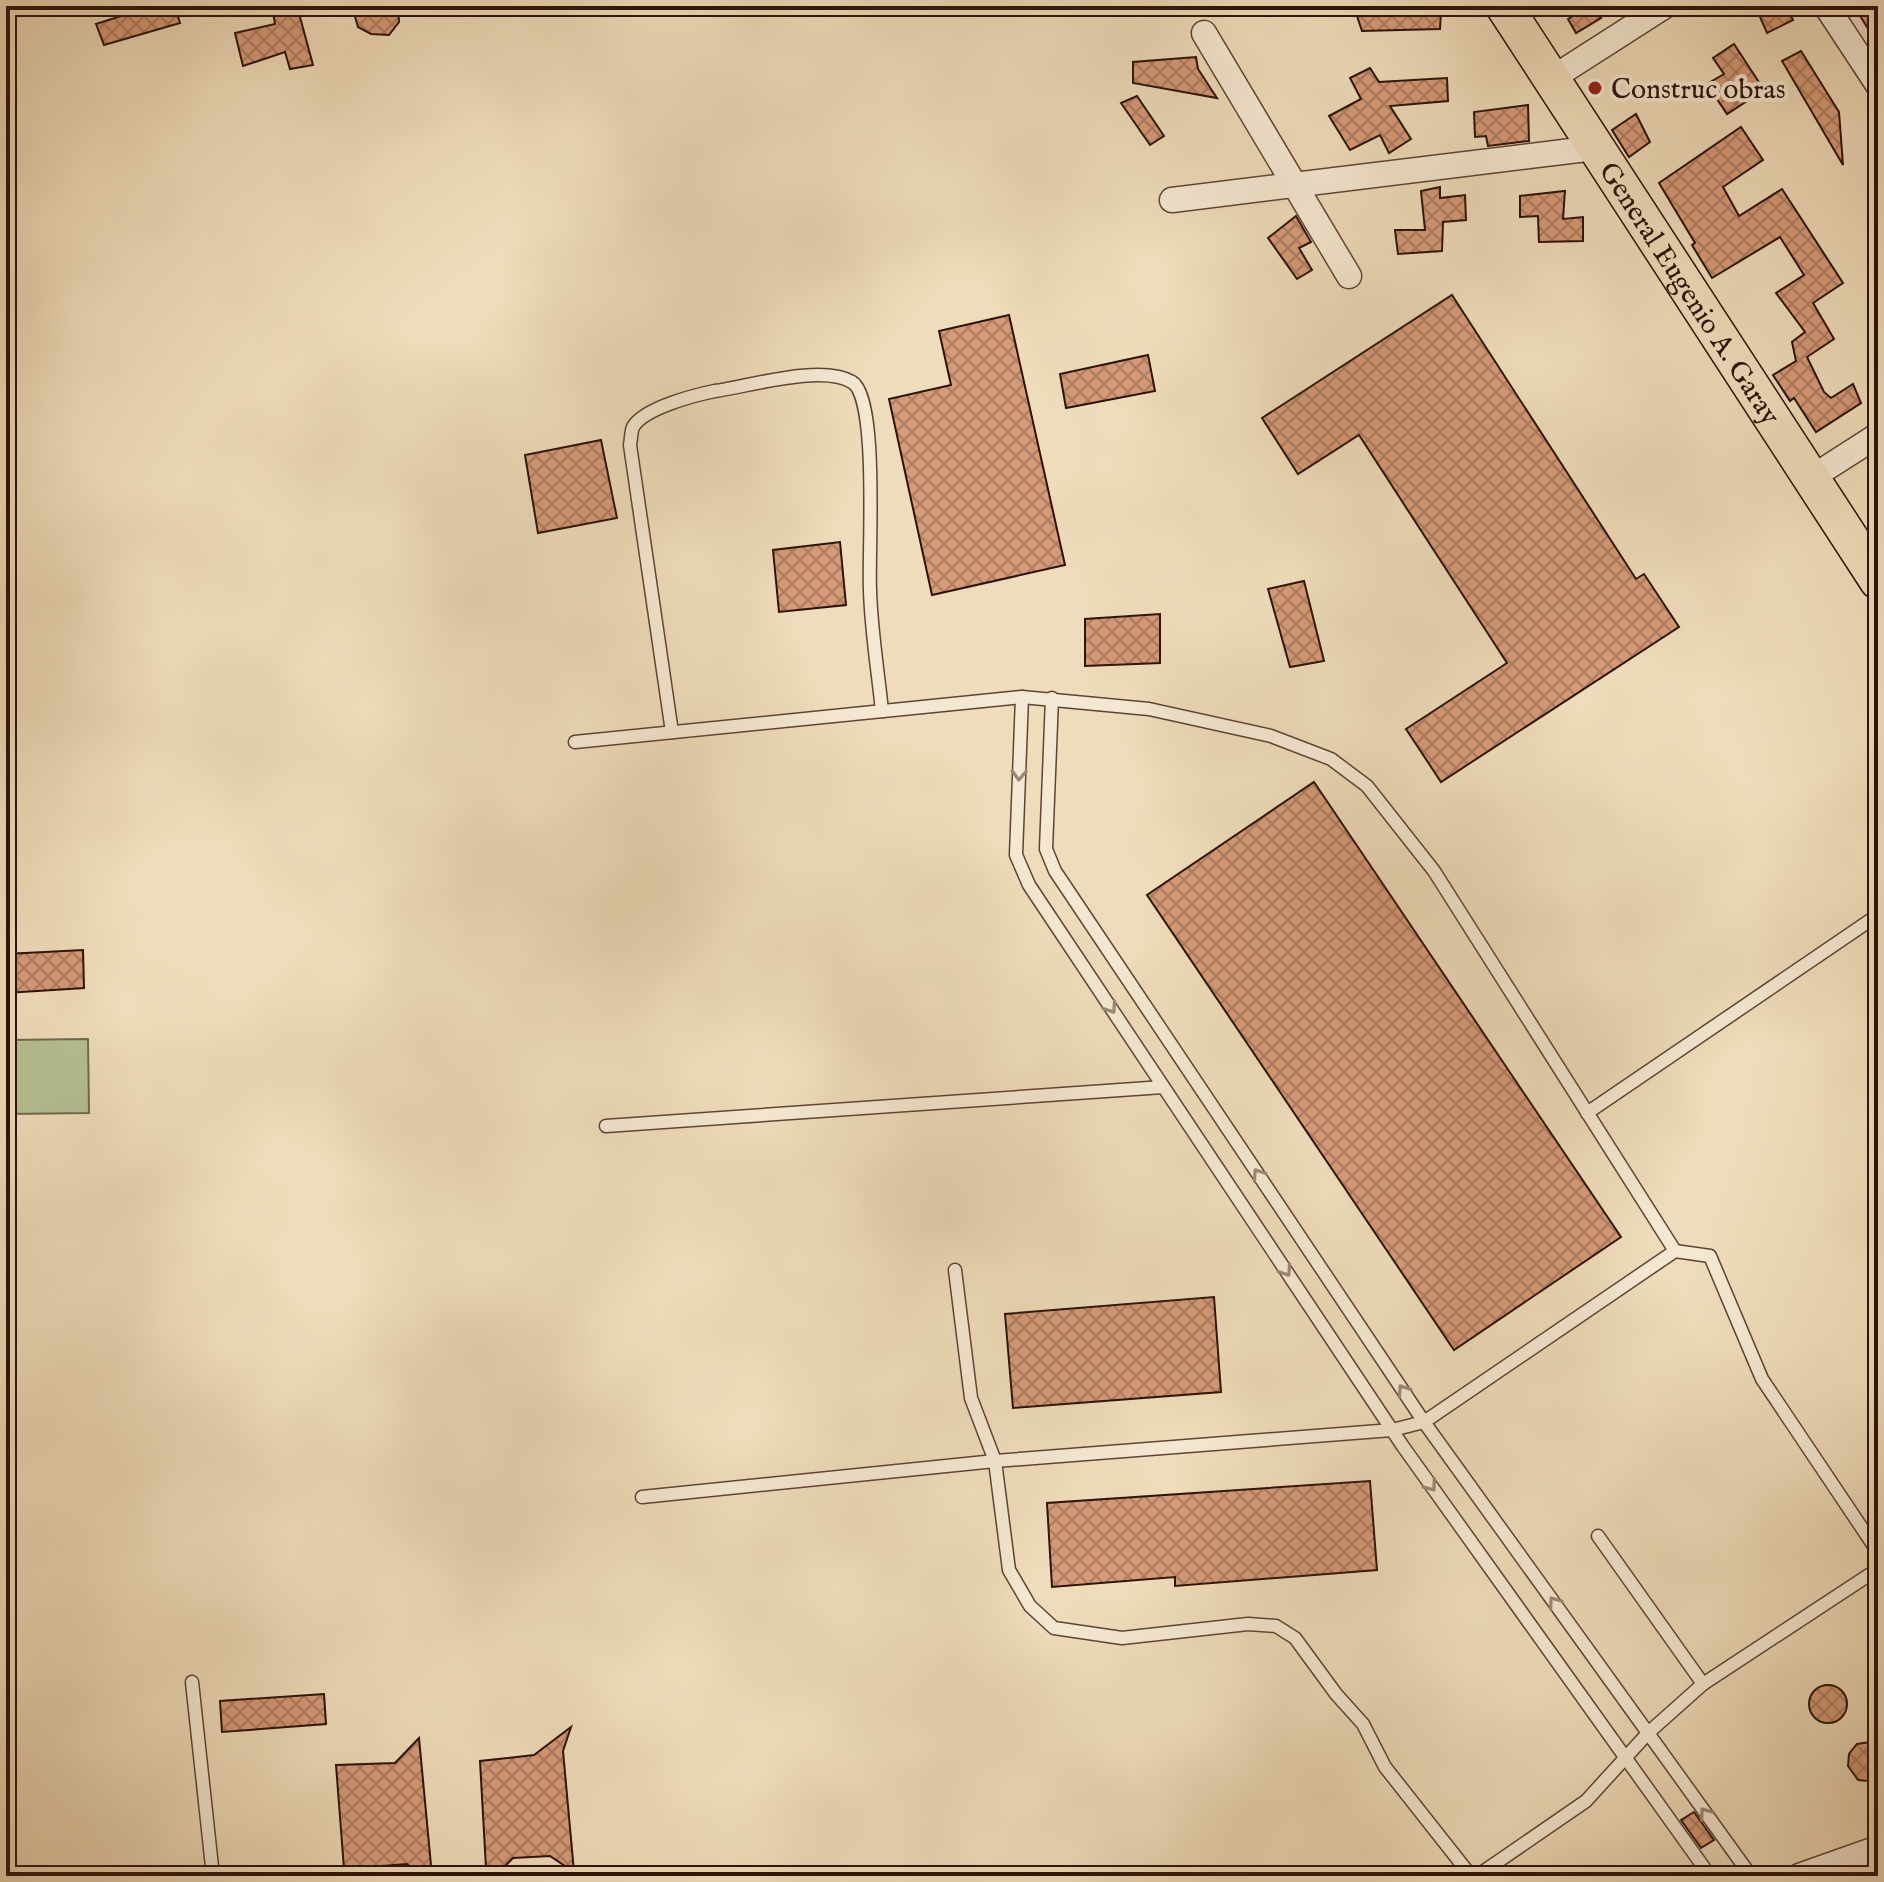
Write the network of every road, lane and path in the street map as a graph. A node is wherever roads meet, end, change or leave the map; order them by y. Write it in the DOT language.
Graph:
graph roads {
  1 [pos="1504,6"];
  2 [pos="1665,6"];
  3 [pos="1826,6"];
  4 [pos="1204,33"];
  5 [pos="1551,79"];
  6 [pos="1878,85"];
  7 [pos="1595,148"];
  8 [pos="1297,185"];
  9 [pos="1172,200"];
  10 [pos="1349,276"];
  11 [pos="1878,435"];
  12 [pos="1811,478"];
  13 [pos="1878,581"];
  14 [pos="1022,697"];
  15 [pos="1052,698"];
  16 [pos="882,711"];
  17 [pos="672,732"];
  18 [pos="575,742"];
  19 [pos="1878,915"];
  20 [pos="1163,1087"];
  21 [pos="1587,1113"];
  22 [pos="606,1126"];
  23 [pos="1675,1251"];
  24 [pos="955,1270"];
  25 [pos="1424,1422"];
  26 [pos="1392,1430"];
  27 [pos="995,1461"];
  28 [pos="642,1497"];
  29 [pos="1598,1536"];
  30 [pos="1878,1552"];
  31 [pos="1878,1569"];
  32 [pos="192,1682"];
  33 [pos="1703,1684"];
  34 [pos="1648,1733"];
  35 [pos="1627,1758"];
  36 [pos="1878,1848"];
  37 [pos="213,1876"];
  38 [pos="1471,1876"];
  39 [pos="1477,1876"];
  40 [pos="1710,1876"];
  41 [pos="1751,1876"];
  42 [pos="1799,1876"];
  1 -- 5 [label="main road, General Eugenio A. Garay"];
  2 -- 5 [label="street"];
  3 -- 6 [label="street"];
  4 -- 8 [label="street"];
  5 -- 7 [label="main road, General Eugenio A. Garay"];
  7 -- 8 [label="street"];
  7 -- 12 [label="main road, General Eugenio A. Garay"];
  8 -- 9 [label="street"];
  8 -- 10 [label="street"];
  11 -- 12 [label="street"];
  12 -- 13 [label="main road, General Eugenio A. Garay"];
  14 -- 15 [label="lane"];
  14 -- 16 [label="lane"];
  14 -- 20 [label="lane, one-way"];
  15 -- 21 [label="lane"];
  25 -- 15 [label="lane, one-way"];
  16 -- 17 [label="lane"];
  16 -- 17 [label="lane"];
  17 -- 18 [label="lane"];
  19 -- 21 [label="lane"];
  20 -- 22 [label="lane"];
  20 -- 26 [label="lane, one-way"];
  21 -- 23 [label="lane"];
  23 -- 25 [label="lane"];
  23 -- 30 [label="lane"];
  24 -- 27 [label="lane"];
  25 -- 26 [label="lane"];
  34 -- 25 [label="lane, one-way"];
  26 -- 27 [label="lane"];
  26 -- 35 [label="lane, one-way"];
  27 -- 28 [label="lane"];
  27 -- 38 [label="lane"];
  29 -- 33 [label="lane"];
  31 -- 33 [label="lane"];
  32 -- 37 [label="lane"];
  33 -- 34 [label="lane"];
  34 -- 35 [label="lane"];
  41 -- 34 [label="lane, one-way"];
  35 -- 39 [label="lane"];
  35 -- 40 [label="lane"];
  36 -- 42 [label="street"];
}
